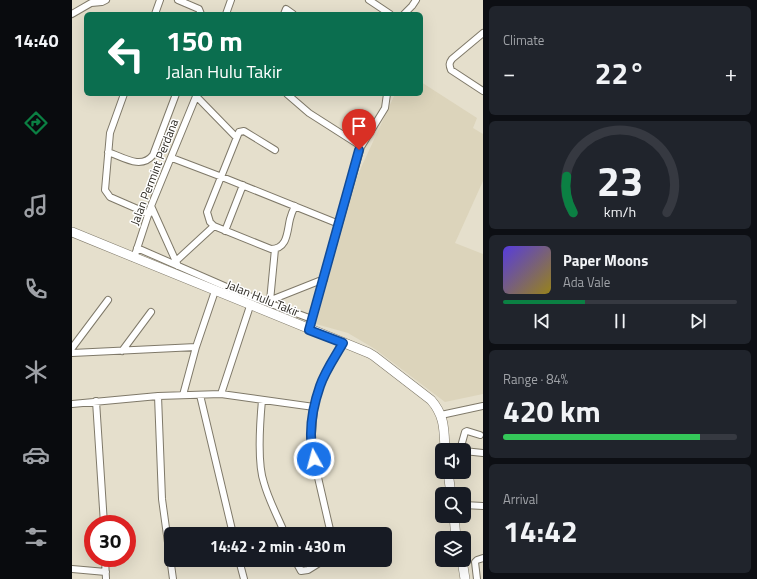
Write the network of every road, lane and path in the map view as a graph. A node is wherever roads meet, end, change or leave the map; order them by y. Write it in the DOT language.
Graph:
graph roads {
  1 [pos="106,0"];
  2 [pos="160,0"];
  3 [pos="178,0"];
  4 [pos="223,0"];
  5 [pos="369,0"];
  6 [pos="416,0"];
  7 [pos="186,1"];
  8 [pos="231,2"];
  9 [pos="156,12"];
  10 [pos="200,12"];
  11 [pos="227,12"];
  12 [pos="387,12"];
  13 [pos="406,12"];
  14 [pos="72,13"];
  15 [pos="483,33"];
  16 [pos="483,91"];
  17 [pos="123,96"];
  18 [pos="175,96"];
  19 [pos="196,96"];
  20 [pos="197,96"];
  21 [pos="289,96"];
  22 [pos="387,96"];
  23 [pos="236,137"];
  24 [pos="361,148"];
  25 [pos="275,150"];
  26 [pos="108,152"];
  27 [pos="172,158"];
  28 [pos="222,177"];
  29 [pos="243,185"];
  30 [pos="151,206"];
  31 [pos="295,206"];
  32 [pos="149,214"];
  33 [pos="339,224"];
  34 [pos="214,226"];
  35 [pos="225,231"];
  36 [pos="72,232"];
  37 [pos="137,248"];
  38 [pos="275,249"];
  39 [pos="134,258"];
  40 [pos="177,264"];
  41 [pos="324,280"];
  42 [pos="215,291"];
  43 [pos="108,300"];
  44 [pos="268,302"];
  45 [pos="250,306"];
  46 [pos="151,312"];
  47 [pos="312,319"];
  48 [pos="309,330"];
  49 [pos="343,343"];
  50 [pos="196,347"];
  51 [pos="72,348"];
  52 [pos="122,350"];
  53 [pos="72,353"];
  54 [pos="200,394"];
  55 [pos="221,394"];
  56 [pos="183,395"];
  57 [pos="158,396"];
  58 [pos="262,400"];
  59 [pos="96,402"];
  60 [pos="72,404"];
  61 [pos="483,406"];
  62 [pos="314,407"];
  63 [pos="441,415"];
  64 [pos="480,435"];
  65 [pos="447,443"];
  66 [pos="462,443"];
  67 [pos="471,452"];
  68 [pos="483,453"];
  69 [pos="471,505"];
  70 [pos="483,506"];
  71 [pos="103,515"];
  72 [pos="231,527"];
  73 [pos="282,527"];
  74 [pos="329,527"];
  75 [pos="483,558"];
  76 [pos="106,567"];
  77 [pos="241,567"];
  78 [pos="299,567"];
  79 [pos="312,567"];
  80 [pos="458,567"];
  81 [pos="463,567"];
  82 [pos="72,569"];
  83 [pos="106,572"];
  84 [pos="106,579"];
  85 [pos="173,579"];
  86 [pos="244,579"];
  87 [pos="459,579"];
  88 [pos="465,579"];
  89 [pos="477,579"];
  1 -- 14 [label="street"];
  2 -- 9 [label="street"];
  3 -- 7 [label="street"];
  4 -- 8 [label="street"];
  5 -- 12 [label="street"];
  6 -- 13 [label="street"];
  7 -- 10 [label="street"];
  8 -- 11 [label="street"];
  15 -- 16 [label="street"];
  17 -- 26 [label="street"];
  18 -- 26 [label="street"];
  19 -- 27 [label="street, Jalan Permint Perdana"];
  20 -- 23 [label="street"];
  21 -- 24 [label="street"];
  22 -- 24 [label="street"];
  23 -- 25 [label="street"];
  23 -- 28 [label="street"];
  24 -- 33 [label="street"];
  26 -- 32 [label="street"];
  27 -- 28 [label="street"];
  27 -- 30 [label="street, Jalan Permint Perdana"];
  28 -- 29 [label="street"];
  28 -- 34 [label="street"];
  29 -- 31 [label="street"];
  29 -- 35 [label="street"];
  30 -- 32 [label="street, Jalan Permint Perdana"];
  30 -- 40 [label="street"];
  31 -- 33 [label="street"];
  31 -- 38 [label="street"];
  32 -- 37 [label="street, Jalan Permint Perdana"];
  33 -- 41 [label="street"];
  34 -- 35 [label="street"];
  34 -- 40 [label="street"];
  35 -- 38 [label="street"];
  36 -- 39 [label="street, Jalan Hulu Takir"];
  37 -- 39 [label="street, Jalan Permint Perdana"];
  37 -- 40 [label="street"];
  38 -- 44 [label="street"];
  39 -- 42 [label="street, Jalan Hulu Takir"];
  40 -- 44 [label="street"];
  41 -- 44 [label="street"];
  41 -- 47 [label="street"];
  42 -- 45 [label="street, Jalan Hulu Takir"];
  42 -- 50 [label="street"];
  43 -- 51 [label="street"];
  44 -- 47 [label="street"];
  45 -- 48 [label="street, Jalan Hulu Takir"];
  45 -- 55 [label="street"];
  46 -- 52 [label="street"];
  47 -- 48 [label="street"];
  48 -- 49 [label="street, Jalan Hulu Takir"];
  49 -- 62 [label="street"];
  49 -- 63 [label="street, Jalan Hulu Takir"];
  50 -- 52 [label="street"];
  50 -- 56 [label="street"];
  52 -- 53 [label="street"];
  54 -- 55 [label="street"];
  54 -- 56 [label="street"];
  54 -- 72 [label="street"];
  55 -- 58 [label="street"];
  56 -- 57 [label="street"];
  57 -- 59 [label="street"];
  57 -- 85 [label="street"];
  58 -- 62 [label="street"];
  58 -- 73 [label="street"];
  59 -- 60 [label="street"];
  59 -- 71 [label="street"];
  61 -- 63 [label="street"];
  62 -- 74 [label="street"];
  63 -- 65 [label="street, Jalan Hulu Takir"];
  64 -- 66 [label="street"];
  67 -- 68 [label="street"];
  69 -- 70 [label="street"];
  75 -- 89 [label="street"];
  76 -- 83 [label="street"];
  77 -- 86 [label="street"];
  78 -- 79 [label="street"];
  80 -- 87 [label="street"];
  81 -- 88 [label="street"];
  82 -- 83 [label="street"];
  83 -- 84 [label="street"];
}
